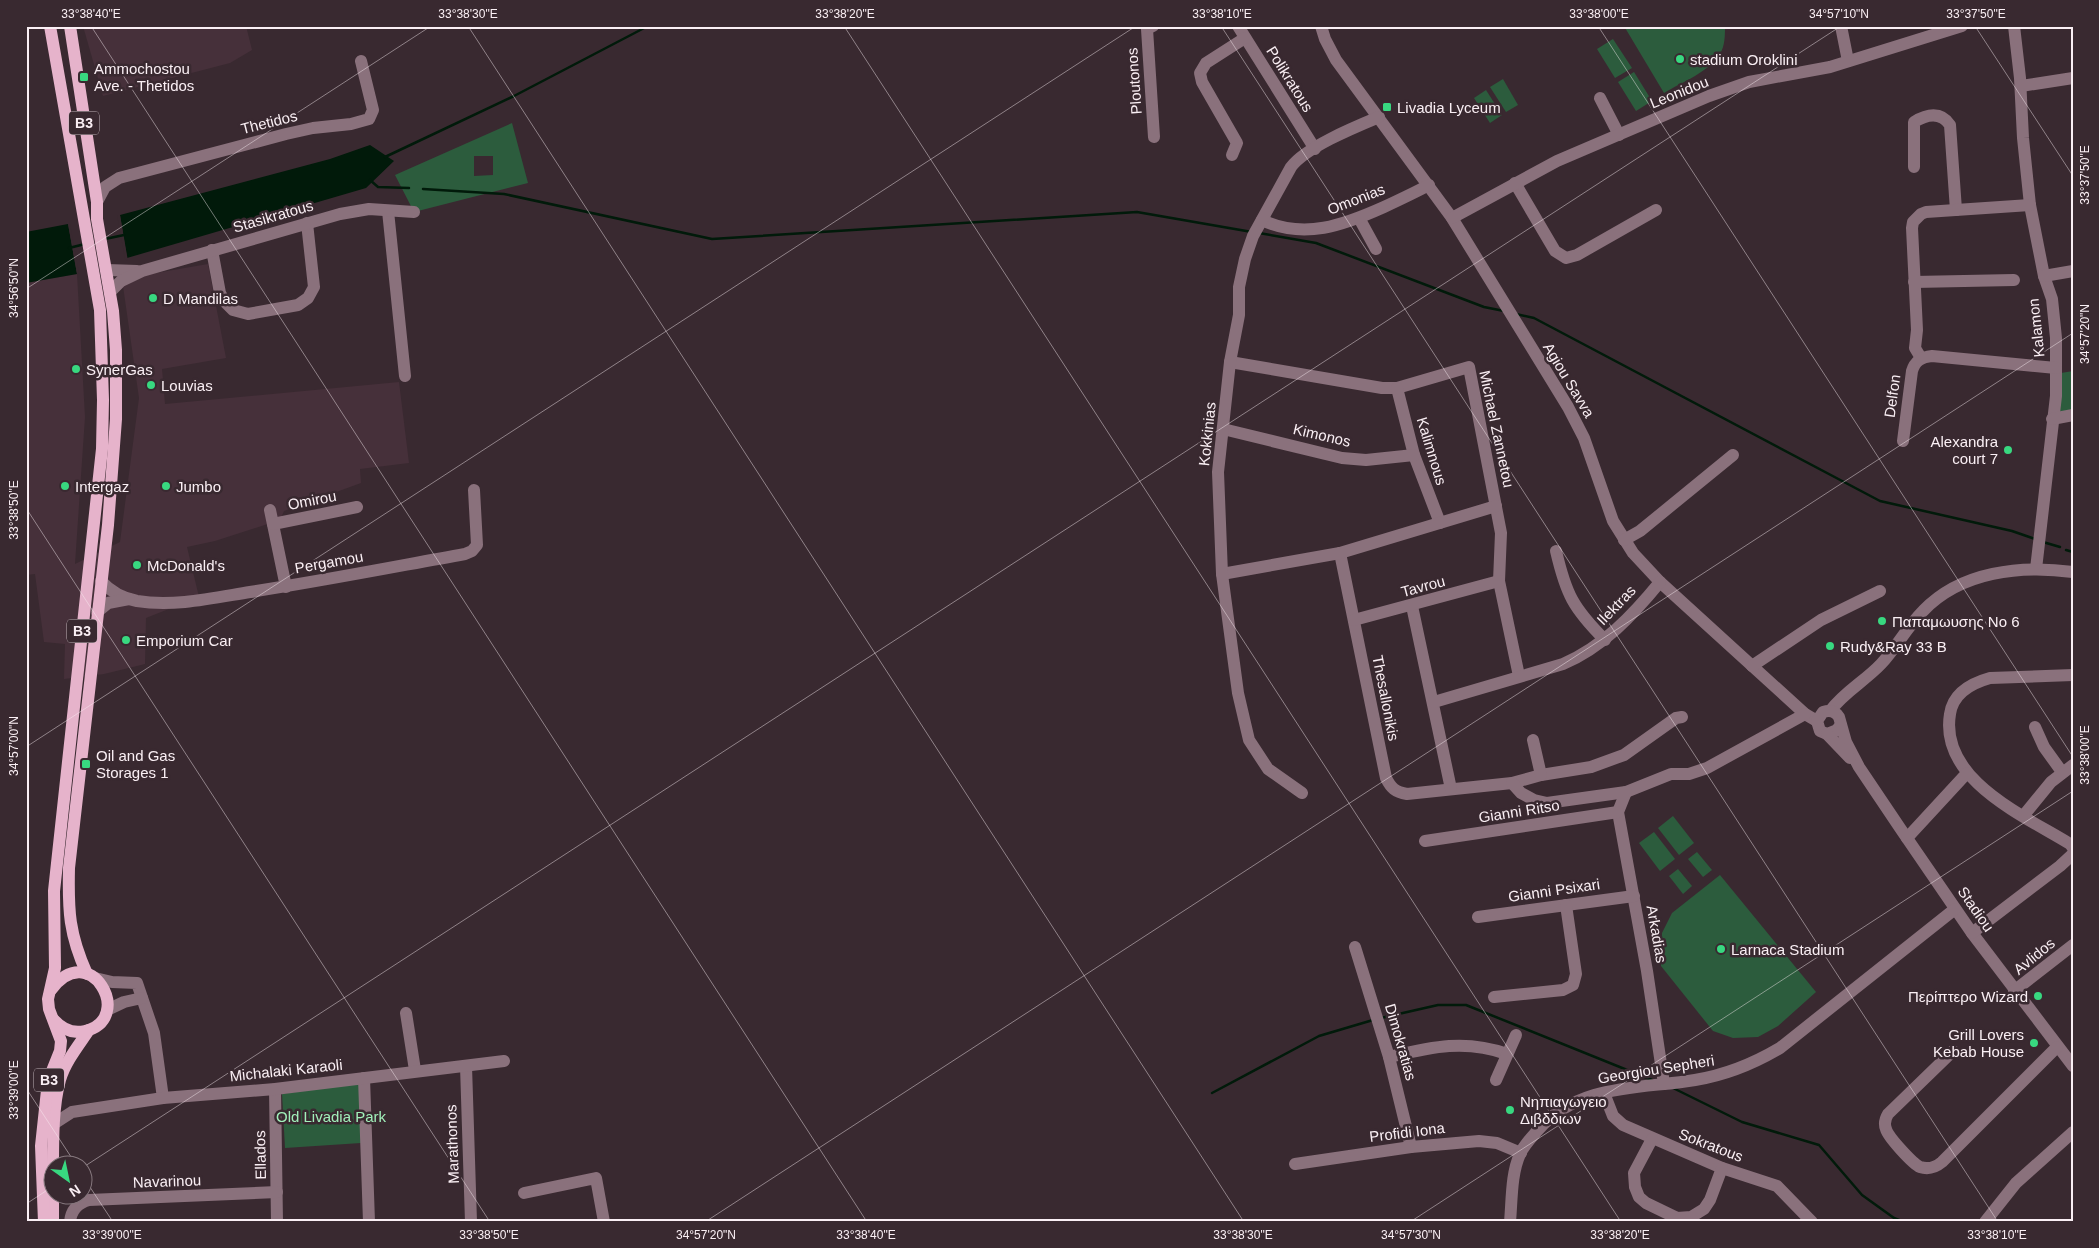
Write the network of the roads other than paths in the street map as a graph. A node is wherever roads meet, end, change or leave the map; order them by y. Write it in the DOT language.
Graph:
graph roads {
  1 [pos="50,26"];
  2 [pos="70,26"];
  3 [pos="1153,26"];
  4 [pos="1238,26"];
  5 [pos="1321,26"];
  6 [pos="1841,26"];
  7 [pos="1962,26"];
  8 [pos="2014,26"];
  9 [pos="1939,30"];
  10 [pos="1245,38"];
  11 [pos="361,61"];
  12 [pos="1848,61"];
  13 [pos="2073,78"];
  14 [pos="2021,86"];
  15 [pos="1600,98"];
  16 [pos="1379,117"];
  17 [pos="1619,135"];
  18 [pos="1154,137"];
  19 [pos="1315,149"];
  20 [pos="1232,155"];
  21 [pos="90,164"];
  22 [pos="1914,167"];
  23 [pos="119,178"];
  24 [pos="1515,183"];
  25 [pos="1429,185"];
  26 [pos="96,202"];
  27 [pos="2030,205"];
  28 [pos="388,210"];
  29 [pos="1656,210"];
  30 [pos="1956,210"];
  31 [pos="414,212"];
  32 [pos="1359,218"];
  33 [pos="1452,218"];
  34 [pos="307,223"];
  35 [pos="1258,227"];
  36 [pos="1376,249"];
  37 [pos="212,250"];
  38 [pos="107,269"];
  39 [pos="142,271"];
  40 [pos="2073,271"];
  41 [pos="2044,276"];
  42 [pos="2014,280"];
  43 [pos="1914,282"];
  44 [pos="111,291"];
  45 [pos="1921,358"];
  46 [pos="1230,362"];
  47 [pos="2056,368"];
  48 [pos="405,376"];
  49 [pos="1397,388"];
  50 [pos="2073,415"];
  51 [pos="2052,419"];
  52 [pos="1223,428"];
  53 [pos="1903,441"];
  54 [pos="1414,455"];
  55 [pos="1733,455"];
  56 [pos="474,490"];
  57 [pos="1496,506"];
  58 [pos="357,507"];
  59 [pos="270,510"];
  60 [pos="1440,523"];
  61 [pos="274,524"];
  62 [pos="1624,540"];
  63 [pos="1556,551"];
  64 [pos="1340,553"];
  65 [pos="2036,569"];
  66 [pos="2073,572"];
  67 [pos="1222,574"];
  68 [pos="101,581"];
  69 [pos="1499,581"];
  70 [pos="1660,582"];
  71 [pos="286,587"];
  72 [pos="1880,591"];
  73 [pos="129,599"];
  74 [pos="1412,606"];
  75 [pos="97,612"];
  76 [pos="1354,620"];
  77 [pos="1605,640"];
  78 [pos="1752,666"];
  79 [pos="2073,675"];
  80 [pos="1518,676"];
  81 [pos="1434,702"];
  82 [pos="1830,711"];
  83 [pos="1805,714"];
  84 [pos="1682,717"];
  85 [pos="1817,721"];
  86 [pos="1841,724"];
  87 [pos="2035,727"];
  88 [pos="1827,734"];
  89 [pos="1533,740"];
  90 [pos="2073,765"];
  91 [pos="1859,767"];
  92 [pos="2062,772"];
  93 [pos="1967,773"];
  94 [pos="1540,775"];
  95 [pos="1512,783"];
  96 [pos="1451,789"];
  97 [pos="1626,792"];
  98 [pos="1302,794"];
  99 [pos="1618,812"];
  100 [pos="2024,815"];
  101 [pos="1907,838"];
  102 [pos="1425,841"];
  103 [pos="2073,848"];
  104 [pos="2073,854"];
  105 [pos="1634,896"];
  106 [pos="1566,905"];
  107 [pos="1955,909"];
  108 [pos="1478,917"];
  109 [pos="1972,933"];
  110 [pos="2073,945"];
  111 [pos="1355,947"];
  112 [pos="91,976"];
  113 [pos="51,990"];
  114 [pos="2014,991"];
  115 [pos="1494,997"];
  116 [pos="142,998"];
  117 [pos="107,1010"];
  118 [pos="406,1013"];
  119 [pos="53,1018"];
  120 [pos="90,1030"];
  121 [pos="1516,1035"];
  122 [pos="2057,1047"];
  123 [pos="1953,1052"];
  124 [pos="1507,1054"];
  125 [pos="1390,1057"];
  126 [pos="504,1061"];
  127 [pos="466,1066"];
  128 [pos="2073,1066"];
  129 [pos="415,1070"];
  130 [pos="364,1078"];
  131 [pos="1496,1080"];
  132 [pos="1662,1083"];
  133 [pos="275,1089"];
  134 [pos="1604,1093"];
  135 [pos="162,1098"];
  136 [pos="57,1101"];
  137 [pos="72,1112"];
  138 [pos="55,1123"];
  139 [pos="2073,1132"];
  140 [pos="1652,1139"];
  141 [pos="1410,1147"];
  142 [pos="1520,1153"];
  143 [pos="53,1156"];
  144 [pos="1295,1164"];
  145 [pos="1722,1168"];
  146 [pos="277,1192"];
  147 [pos="524,1193"];
  148 [pos="53,1206"];
  149 [pos="44,1222"];
  150 [pos="53,1222"];
  151 [pos="70,1222"];
  152 [pos="277,1222"];
  153 [pos="368,1222"];
  154 [pos="471,1222"];
  155 [pos="604,1222"];
  156 [pos="1510,1222"];
  157 [pos="1812,1222"];
  158 [pos="1985,1222"];
  1 -- 113 [label="main road, B3"];
  2 -- 21 [label="main road, B3"];
  3 -- 18 [label="street, Ploutonos"];
  4 -- 10 [label="street, Polikratous"];
  5 -- 16 [label="street, Agiou Savva"];
  6 -- 12 [label="street"];
  7 -- 9 [label="street, Leonidou"];
  8 -- 14 [label="street, Kalamon"];
  9 -- 12 [label="street, Leonidou"];
  10 -- 19 [label="street, Polikratous"];
  10 -- 20 [label="street"];
  11 -- 23 [label="street, Thetidos"];
  12 -- 17 [label="street, Leonidou"];
  13 -- 14 [label="street"];
  14 -- 27 [label="street, Kalamon"];
  15 -- 17 [label="street"];
  16 -- 19 [label="street, Kokkinias"];
  16 -- 25 [label="street, Agiou Savva"];
  17 -- 24 [label="street, Leonidou"];
  19 -- 35 [label="street, Kokkinias"];
  21 -- 23 [label="street"];
  21 -- 26 [label="main road, B3"];
  22 -- 30 [label="street"];
  23 -- 26 [label="street, Thetidos"];
  24 -- 29 [label="street"];
  24 -- 33 [label="street, Leonidou"];
  25 -- 32 [label="street, Omonias"];
  25 -- 33 [label="street, Agiou Savva"];
  26 -- 38 [label="main road, B3"];
  27 -- 30 [label="street"];
  27 -- 41 [label="street, Kalamon"];
  28 -- 31 [label="street, Stasikratous"];
  28 -- 34 [label="street, Stasikratous"];
  28 -- 48 [label="street"];
  30 -- 43 [label="street"];
  32 -- 35 [label="street, Omonias"];
  32 -- 36 [label="street"];
  33 -- 62 [label="street, Agiou Savva"];
  34 -- 37 [label="street, Stasikratous"];
  34 -- 37 [label="street"];
  35 -- 46 [label="street, Kokkinias"];
  37 -- 39 [label="street, Stasikratous"];
  38 -- 39 [label="street, Stasikratous"];
  38 -- 44 [label="main road, B3"];
  39 -- 44 [label="street, Stasikratous"];
  40 -- 41 [label="street"];
  41 -- 47 [label="street, Kalamon"];
  42 -- 43 [label="street"];
  43 -- 45 [label="street"];
  44 -- 68 [label="main road, B3"];
  45 -- 47 [label="street"];
  45 -- 53 [label="street, Delfon"];
  46 -- 49 [label="street, Michael Zannetou"];
  46 -- 52 [label="street, Kokkinias"];
  47 -- 51 [label="street, Kalamon"];
  49 -- 54 [label="street, Kalimnous"];
  49 -- 57 [label="street, Michael Zannetou"];
  50 -- 51 [label="street"];
  51 -- 65 [label="street, Kalamon"];
  52 -- 54 [label="street, Kimonos"];
  52 -- 67 [label="street, Kokkinias"];
  54 -- 60 [label="street, Kalimnous"];
  55 -- 62 [label="street"];
  56 -- 71 [label="street, Pergamou"];
  57 -- 60 [label="street"];
  57 -- 69 [label="street, Michael Zannetou"];
  58 -- 61 [label="street, Omirou"];
  59 -- 61 [label="street, Omirou"];
  60 -- 64 [label="street"];
  61 -- 71 [label="street, Omirou"];
  62 -- 70 [label="street, Agiou Savva"];
  63 -- 77 [label="street, Ilektras"];
  64 -- 67 [label="street"];
  64 -- 76 [label="street, Thesallonikis"];
  65 -- 66 [label="street"];
  65 -- 82 [label="street"];
  67 -- 98 [label="street, Kokkinias"];
  68 -- 73 [label="street, Pergamou"];
  68 -- 75 [label="main road, B3"];
  69 -- 74 [label="street, Tavrou"];
  69 -- 80 [label="street, Michael Zannetou"];
  70 -- 77 [label="street, Ilektras"];
  70 -- 78 [label="street, Agiou Savva"];
  71 -- 73 [label="street, Pergamou"];
  72 -- 78 [label="street"];
  73 -- 75 [label="street, Pergamou"];
  74 -- 76 [label="street, Tavrou"];
  74 -- 81 [label="street"];
  75 -- 112 [label="main road, B3"];
  76 -- 96 [label="street, Thesallonikis"];
  77 -- 80 [label="street"];
  78 -- 83 [label="street, Agiou Savva"];
  79 -- 93 [label="street"];
  80 -- 81 [label="street"];
  81 -- 96 [label="street"];
  82 -- 85 [label="street"];
  82 -- 86 [label="street"];
  83 -- 85 [label="street, Agiou Savva"];
  83 -- 97 [label="street"];
  84 -- 94 [label="street"];
  85 -- 88 [label="street"];
  86 -- 88 [label="street"];
  86 -- 91 [label="street, Stadiou"];
  87 -- 92 [label="street"];
  88 -- 91 [label="street, Stadiou"];
  89 -- 94 [label="street"];
  90 -- 92 [label="street"];
  91 -- 101 [label="street, Stadiou"];
  92 -- 100 [label="street"];
  93 -- 100 [label="street"];
  93 -- 101 [label="street"];
  94 -- 95 [label="street"];
  95 -- 96 [label="street"];
  95 -- 97 [label="street"];
  97 -- 99 [label="street"];
  99 -- 102 [label="street, Gianni Ritso"];
  99 -- 105 [label="street, Arkadias"];
  100 -- 103 [label="street"];
  101 -- 107 [label="street, Stadiou"];
  104 -- 109 [label="street"];
  105 -- 106 [label="street, Gianni Psixari"];
  105 -- 132 [label="street, Arkadias"];
  106 -- 108 [label="street, Gianni Psixari"];
  106 -- 115 [label="street"];
  107 -- 109 [label="street, Stadiou"];
  107 -- 132 [label="street, Georgiou Sepheri"];
  109 -- 114 [label="street, Stadiou"];
  110 -- 114 [label="street, Avlidos"];
  111 -- 125 [label="street, Dimokratias"];
  112 -- 113 [label="main road"];
  112 -- 116 [label="street"];
  112 -- 117 [label="main road, B3"];
  113 -- 119 [label="main road, B3"];
  114 -- 122 [label="street, Stadiou"];
  116 -- 117 [label="street"];
  116 -- 135 [label="street"];
  117 -- 120 [label="main road, B3"];
  118 -- 129 [label="street"];
  119 -- 120 [label="main road"];
  119 -- 149 [label="main road, B3"];
  120 -- 136 [label="main road, B3"];
  121 -- 124 [label="street"];
  122 -- 123 [label="street"];
  122 -- 128 [label="street, Stadiou"];
  124 -- 125 [label="street"];
  124 -- 131 [label="street"];
  125 -- 141 [label="street, Dimokratias"];
  126 -- 127 [label="street, Michalaki Karaoli"];
  127 -- 129 [label="street, Michalaki Karaoli"];
  127 -- 154 [label="street, Marathonos"];
  129 -- 130 [label="street, Michalaki Karaoli"];
  130 -- 133 [label="street, Michalaki Karaoli"];
  130 -- 153 [label="street"];
  132 -- 134 [label="street, Georgiou Sepheri"];
  133 -- 135 [label="street, Michalaki Karaoli"];
  133 -- 146 [label="street, Ellados"];
  134 -- 140 [label="street, Sokratous"];
  134 -- 142 [label="street, Georgiou Sepheri"];
  135 -- 137 [label="street, Michalaki Karaoli"];
  136 -- 137 [label="street"];
  136 -- 138 [label="main road, B3"];
  137 -- 138 [label="street, Michalaki Karaoli"];
  138 -- 143 [label="main road, B3"];
  139 -- 158 [label="street"];
  140 -- 145 [label="street, Sokratous"];
  140 -- 145 [label="street"];
  141 -- 142 [label="street, Profidi Iona"];
  141 -- 144 [label="street, Profidi Iona"];
  142 -- 156 [label="street, Georgiou Sepheri"];
  145 -- 157 [label="street, Sokratous"];
  146 -- 151 [label="street, Navarinou"];
  146 -- 152 [label="street, Ellados"];
  147 -- 155 [label="street"];
  148 -- 150 [label="main road"];
}
